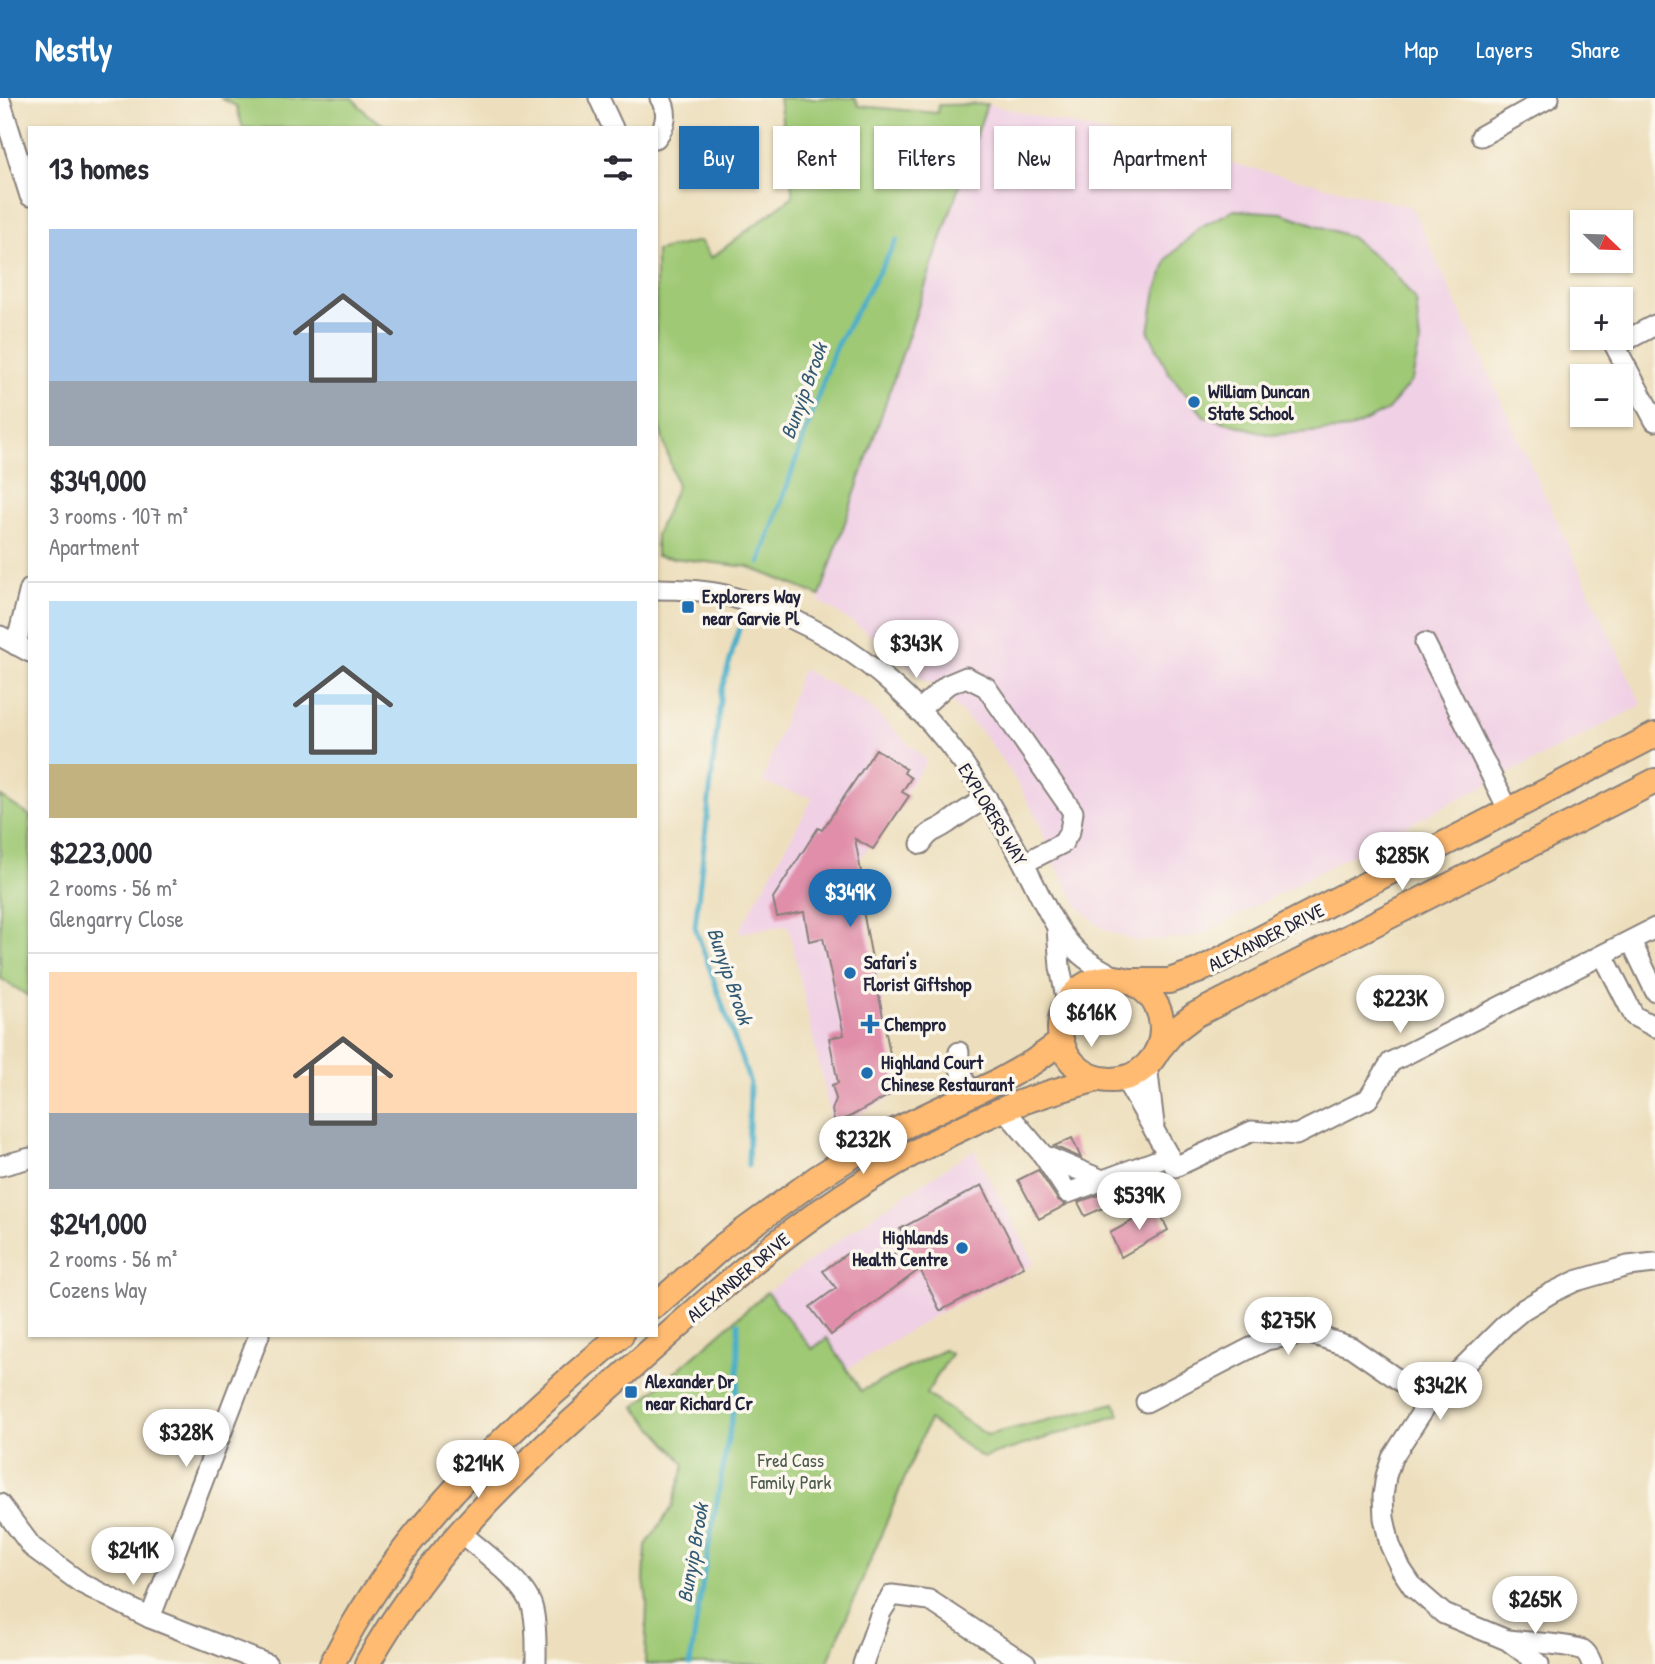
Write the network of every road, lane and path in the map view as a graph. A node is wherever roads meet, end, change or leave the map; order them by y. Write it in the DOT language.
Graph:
graph roads {
  1 [pos="599,98"];
  2 [pos="660,98"];
  3 [pos="1549,98"];
  4 [pos="0,100"];
  5 [pos="612,126"];
  6 [pos="658,136"];
  7 [pos="1481,136"];
  8 [pos="28,190"];
  9 [pos="1655,326"];
  10 [pos="1655,422"];
  11 [pos="658,589"];
  12 [pos="28,596"];
  13 [pos="1425,643"];
  14 [pos="15,644"];
  15 [pos="918,711"];
  16 [pos="1655,735"];
  17 [pos="1655,780"];
  18 [pos="987,798"];
  19 [pos="1509,811"];
  20 [pos="921,844"];
  21 [pos="1024,863"];
  22 [pos="1655,928"];
  23 [pos="1057,929"];
  24 [pos="1631,941"];
  25 [pos="1602,955"];
  26 [pos="1124,979"];
  27 [pos="1655,991"];
  28 [pos="1067,1003"];
  29 [pos="1655,1027"];
  30 [pos="1061,1042"];
  31 [pos="959,1052"];
  32 [pos="1152,1058"];
  33 [pos="1097,1079"];
  34 [pos="1125,1079"];
  35 [pos="970,1096"];
  36 [pos="1004,1109"];
  37 [pos="1155,1132"];
  38 [pos="1169,1156"];
  39 [pos="28,1159"];
  40 [pos="0,1166"];
  41 [pos="1655,1263"];
  42 [pos="658,1303"];
  43 [pos="258,1337"];
  44 [pos="619,1337"];
  45 [pos="1429,1401"];
  46 [pos="1146,1402"];
  47 [pos="0,1504"];
  48 [pos="460,1532"];
  49 [pos="150,1618"];
  50 [pos="1507,1640"];
  51 [pos="267,1664"];
  52 [pos="331,1664"];
  53 [pos="367,1664"];
  54 [pos="536,1664"];
  55 [pos="863,1664"];
  56 [pos="1026,1664"];
  57 [pos="1539,1664"];
  58 [pos="1592,1664"];
  1 -- 5 [label="street"];
  2 -- 6 [label="street"];
  3 -- 7 [label="street"];
  4 -- 8 [label="street"];
  9 -- 10 [label="street"];
  11 -- 15 [label="street, EXPLORERS WAY"];
  12 -- 14 [label="street"];
  13 -- 19 [label="street"];
  15 -- 18 [label="street, EXPLORERS WAY"];
  15 -- 21 [label="street"];
  16 -- 19 [label="main road, ALEXANDER DRIVE"];
  17 -- 32 [label="main road, ALEXANDER DRIVE"];
  18 -- 20 [label="street"];
  18 -- 21 [label="street, EXPLORERS WAY"];
  19 -- 26 [label="main road, ALEXANDER DRIVE"];
  21 -- 23 [label="street, EXPLORERS WAY"];
  22 -- 24 [label="street"];
  23 -- 26 [label="street, EXPLORERS WAY"];
  23 -- 28 [label="street, EXPLORERS WAY"];
  24 -- 25 [label="street"];
  24 -- 27 [label="street"];
  25 -- 29 [label="street"];
  25 -- 38 [label="street"];
  26 -- 28 [label="main road"];
  26 -- 32 [label="main road"];
  28 -- 30 [label="main road"];
  30 -- 33 [label="main road"];
  30 -- 35 [label="main road, ALEXANDER DRIVE"];
  31 -- 35 [label="street"];
  32 -- 34 [label="main road"];
  32 -- 37 [label="street"];
  33 -- 34 [label="main road"];
  33 -- 36 [label="main road, ALEXANDER DRIVE"];
  34 -- 37 [label="street"];
  35 -- 42 [label="main road, ALEXANDER DRIVE"];
  36 -- 38 [label="street"];
  36 -- 48 [label="main road, ALEXANDER DRIVE"];
  37 -- 38 [label="street"];
  39 -- 40 [label="street"];
  41 -- 45 [label="street"];
  43 -- 49 [label="street"];
  44 -- 52 [label="main road"];
  45 -- 46 [label="street"];
  45 -- 50 [label="street"];
  47 -- 49 [label="street"];
  48 -- 53 [label="main road, ALEXANDER DRIVE"];
  48 -- 54 [label="street"];
  49 -- 51 [label="street"];
  50 -- 57 [label="street"];
  50 -- 58 [label="street"];
  55 -- 56 [label="street"];
}
